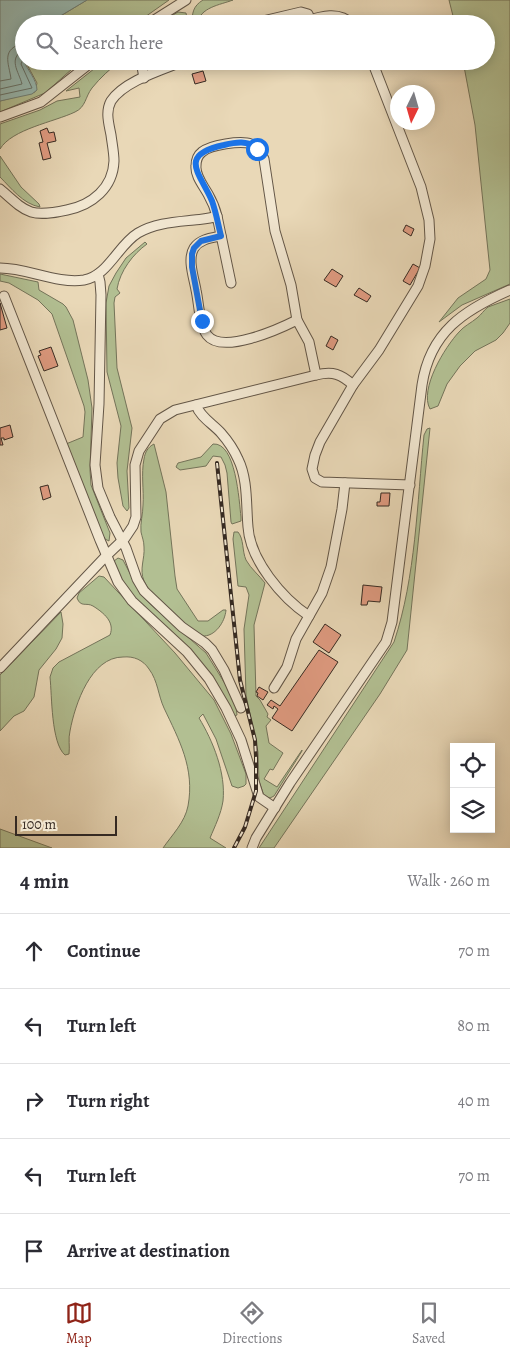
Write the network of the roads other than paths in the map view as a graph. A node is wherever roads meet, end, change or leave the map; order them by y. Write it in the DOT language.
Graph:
graph roads {
  1 [pos="186,0"];
  2 [pos="162,15"];
  3 [pos="288,15"];
  4 [pos="308,15"];
  5 [pos="82,70"];
  6 [pos="143,70"];
  7 [pos="163,70"];
  8 [pos="376,70"];
  9 [pos="144,78"];
  10 [pos="0,117"];
  11 [pos="0,188"];
  12 [pos="217,216"];
  13 [pos="221,236"];
  14 [pos="0,268"];
  15 [pos="98,274"];
  16 [pos="231,283"];
  17 [pos="510,290"];
  18 [pos="4,296"];
  19 [pos="298,320"];
  20 [pos="316,375"];
  21 [pos="353,384"];
  22 [pos="196,405"];
  23 [pos="345,483"];
  24 [pos="410,485"];
  25 [pos="122,541"];
  26 [pos="106,556"];
  27 [pos="309,616"];
  28 [pos="0,668"];
  29 [pos="274,688"];
  30 [pos="241,708"];
  31 [pos="275,808"];
  32 [pos="252,848"];
  1 -- 2 [label="lane"];
  3 -- 4 [label="lane"];
  5 -- 10 [label="lane"];
  6 -- 9 [label="lane"];
  7 -- 9 [label="lane"];
  8 -- 21 [label="lane"];
  9 -- 11 [label="lane"];
  12 -- 13 [label="lane"];
  12 -- 15 [label="lane"];
  12 -- 19 [label="lane"];
  13 -- 16 [label="lane"];
  13 -- 19 [label="lane"];
  14 -- 15 [label="lane"];
  15 -- 25 [label="lane"];
  17 -- 24 [label="lane"];
  18 -- 26 [label="lane"];
  19 -- 20 [label="lane"];
  20 -- 21 [label="lane"];
  20 -- 22 [label="lane"];
  21 -- 23 [label="lane"];
  22 -- 25 [label="lane"];
  22 -- 27 [label="lane"];
  23 -- 24 [label="lane"];
  23 -- 27 [label="lane"];
  24 -- 31 [label="lane"];
  25 -- 26 [label="lane"];
  25 -- 30 [label="lane"];
  26 -- 28 [label="lane"];
  26 -- 31 [label="lane"];
  27 -- 29 [label="lane"];
  31 -- 32 [label="lane"];
}
